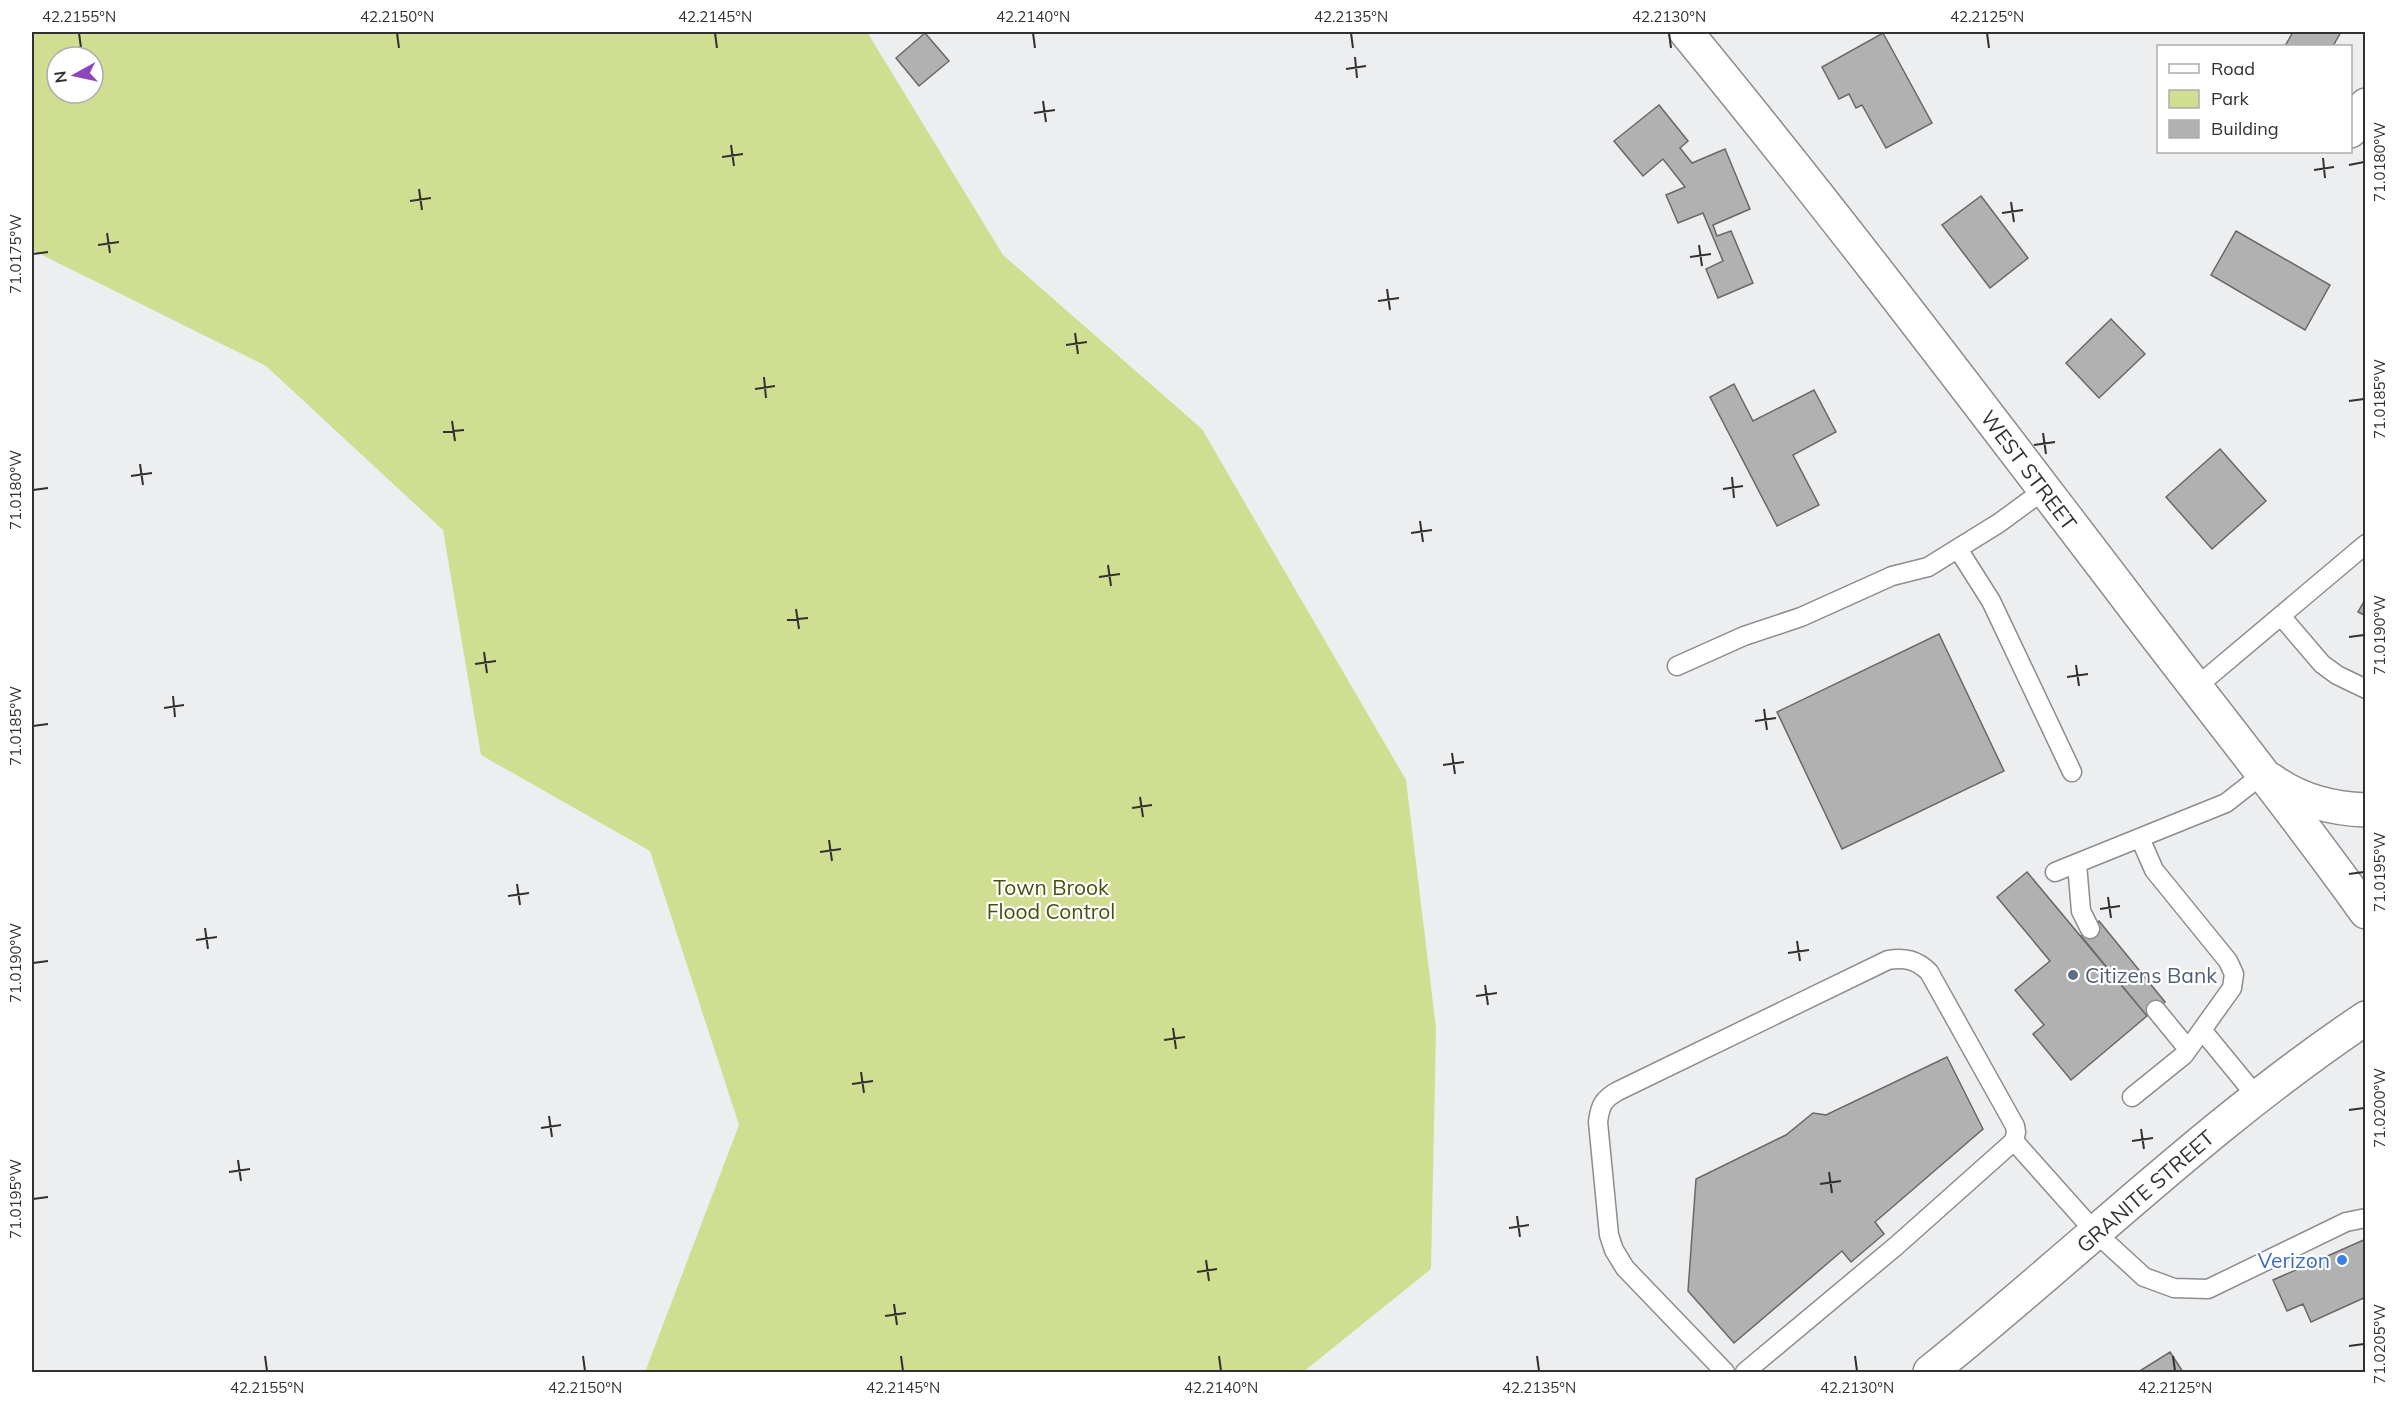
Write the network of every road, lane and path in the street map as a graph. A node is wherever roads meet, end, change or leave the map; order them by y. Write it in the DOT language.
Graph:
graph roads {
  1 [pos="1686,32"];
  2 [pos="2366,105"];
  3 [pos="2352,128"];
  4 [pos="2044,490"];
  5 [pos="2366,544"];
  6 [pos="1958,549"];
  7 [pos="2281,616"];
  8 [pos="1677,666"];
  9 [pos="2195,688"];
  10 [pos="2366,689"];
  11 [pos="2072,772"];
  12 [pos="2263,774"];
  13 [pos="2366,810"];
  14 [pos="2140,838"];
  15 [pos="2077,864"];
  16 [pos="2055,873"];
  17 [pos="2366,912"];
  18 [pos="2090,928"];
  19 [pos="2156,1010"];
  20 [pos="2366,1018"];
  21 [pos="2202,1030"];
  22 [pos="2188,1049"];
  23 [pos="2257,1096"];
  24 [pos="2132,1098"];
  25 [pos="2014,1141"];
  26 [pos="2366,1218"];
  27 [pos="2096,1233"];
  28 [pos="1725,1372"];
  29 [pos="1745,1372"];
  30 [pos="1930,1372"];
  1 -- 4 [label="street, WEST STREET"];
  2 -- 3 [label="street"];
  4 -- 6 [label="lane"];
  4 -- 9 [label="street, WEST STREET"];
  5 -- 7 [label="lane"];
  6 -- 8 [label="lane"];
  6 -- 11 [label="lane"];
  7 -- 9 [label="lane"];
  7 -- 10 [label="lane"];
  9 -- 12 [label="street, WEST STREET"];
  12 -- 13 [label="street"];
  12 -- 14 [label="lane"];
  12 -- 17 [label="street, WEST STREET"];
  14 -- 15 [label="lane"];
  14 -- 21 [label="lane"];
  15 -- 16 [label="lane"];
  15 -- 18 [label="lane"];
  19 -- 22 [label="lane"];
  20 -- 23 [label="street, GRANITE STREET"];
  21 -- 22 [label="lane"];
  21 -- 23 [label="lane"];
  22 -- 24 [label="lane"];
  23 -- 27 [label="street, GRANITE STREET"];
  25 -- 27 [label="lane"];
  25 -- 28 [label="lane"];
  25 -- 29 [label="lane"];
  26 -- 27 [label="lane"];
  27 -- 30 [label="street, GRANITE STREET"];
}
